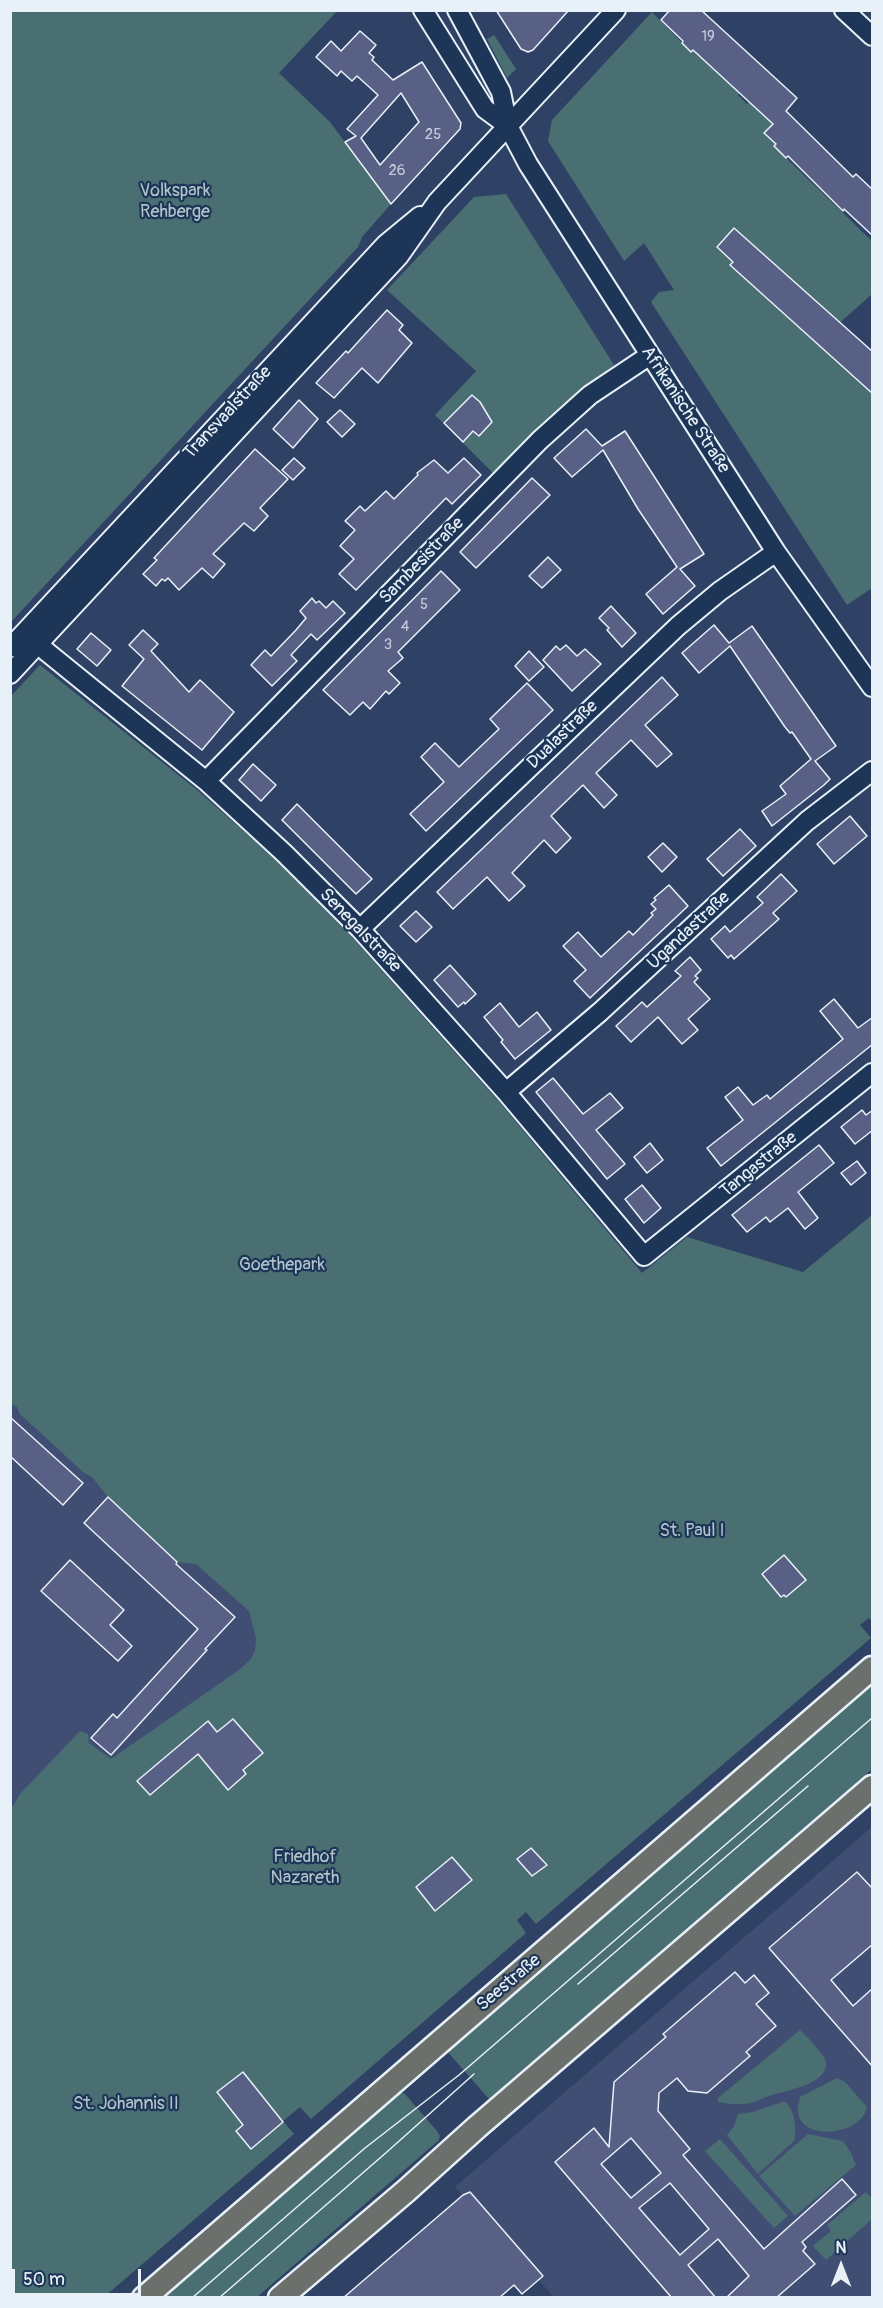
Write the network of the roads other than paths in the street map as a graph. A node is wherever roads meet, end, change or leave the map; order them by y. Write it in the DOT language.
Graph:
graph roads {
  1 [pos="423,10"];
  2 [pos="457,10"];
  3 [pos="616,10"];
  4 [pos="844,10"];
  5 [pos="873,36"];
  6 [pos="508,126"];
  7 [pos="437,202"];
  8 [pos="650,355"];
  9 [pos="271,366"];
  10 [pos="285,379"];
  11 [pos="776,552"];
  12 [pos="32,638"];
  13 [pos="10,648"];
  14 [pos="10,674"];
  15 [pos="873,687"];
  16 [pos="873,771"];
  17 [pos="206,781"];
  18 [pos="360,929"];
  19 [pos="873,1073"];
  20 [pos="506,1092"];
  21 [pos="644,1256"];
  22 [pos="873,1668"];
  23 [pos="873,1787"];
  24 [pos="144,2298"];
  25 [pos="280,2298"];
  1 -- 6 [label="street, Afrikanische Straße"];
  2 -- 6 [label="street, Afrikanische Straße"];
  3 -- 6 [label="street, Transvaalstraße"];
  4 -- 5 [label="street"];
  6 -- 7 [label="street, Transvaalstraße"];
  6 -- 8 [label="street, Afrikanische Straße"];
  7 -- 9 [label="street, Transvaalstraße"];
  7 -- 10 [label="street, Transvaalstraße"];
  8 -- 11 [label="street, Afrikanische Straße"];
  8 -- 17 [label="street, Sambesistraße"];
  9 -- 10 [label="street"];
  9 -- 12 [label="street, Transvaalstraße"];
  10 -- 12 [label="street, Transvaalstraße"];
  11 -- 15 [label="street, Afrikanische Straße"];
  11 -- 18 [label="street, Dualastraße"];
  12 -- 13 [label="street, Transvaalstraße"];
  12 -- 14 [label="street, Transvaalstraße"];
  12 -- 17 [label="street, Senegalstraße"];
  16 -- 20 [label="street, Ugandastraße"];
  17 -- 18 [label="street, Senegalstraße"];
  18 -- 20 [label="street, Senegalstraße"];
  19 -- 21 [label="street, Tangastraße"];
  20 -- 21 [label="street, Senegalstraße"];
  22 -- 24 [label="main road, Seestraße"];
  23 -- 25 [label="main road"];
}
